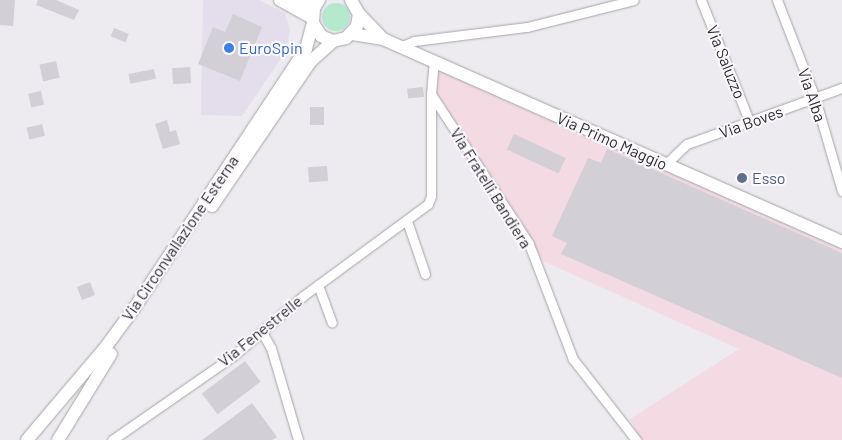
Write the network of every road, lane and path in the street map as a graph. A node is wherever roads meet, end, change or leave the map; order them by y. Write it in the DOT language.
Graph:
graph roads {
  1 [pos="280,0"];
  2 [pos="297,0"];
  3 [pos="319,0"];
  4 [pos="634,0"];
  5 [pos="701,0"];
  6 [pos="777,0"];
  7 [pos="357,6"];
  8 [pos="312,20"];
  9 [pos="352,34"];
  10 [pos="383,39"];
  11 [pos="333,41"];
  12 [pos="400,47"];
  13 [pos="434,62"];
  14 [pos="842,88"];
  15 [pos="431,94"];
  16 [pos="815,98"];
  17 [pos="750,123"];
  18 [pos="666,164"];
  19 [pos="842,191"];
  20 [pos="407,221"];
  21 [pos="842,242"];
  22 [pos="425,274"];
  23 [pos="318,285"];
  24 [pos="332,323"];
  25 [pos="262,332"];
  26 [pos="111,354"];
  27 [pos="27,440"];
  28 [pos="38,440"];
  29 [pos="58,440"];
  30 [pos="112,440"];
  31 [pos="298,440"];
  32 [pos="636,440"];
  1 -- 8 [label="main road"];
  2 -- 3 [label="main road"];
  3 -- 8 [label="main road, Via Circonvallazione Esterna"];
  4 -- 12 [label="street"];
  5 -- 17 [label="street, Via Saluzzo"];
  6 -- 16 [label="street, Via Alba"];
  7 -- 9 [label="main road"];
  7 -- 10 [label="main road, Via Primo Maggio"];
  8 -- 11 [label="main road"];
  8 -- 27 [label="main road, Via Circonvallazione Esterna"];
  9 -- 10 [label="main road, Via Primo Maggio"];
  9 -- 11 [label="main road"];
  10 -- 12 [label="main road, Via Primo Maggio"];
  11 -- 26 [label="main road, Via Circonvallazione Esterna"];
  12 -- 13 [label="main road, Via Primo Maggio"];
  13 -- 15 [label="street, Via Fenestrelle"];
  13 -- 18 [label="main road, Via Primo Maggio"];
  14 -- 16 [label="street, Via Boves"];
  15 -- 20 [label="street, Via Fenestrelle"];
  15 -- 32 [label="street, Via Fratelli Bandiera"];
  16 -- 17 [label="street, Via Boves"];
  16 -- 19 [label="street, Via Alba"];
  17 -- 18 [label="street, Via Boves"];
  18 -- 21 [label="main road, Via Primo Maggio"];
  20 -- 22 [label="street"];
  20 -- 23 [label="street, Via Fenestrelle"];
  23 -- 24 [label="street"];
  23 -- 25 [label="street, Via Fenestrelle"];
  25 -- 30 [label="street, Via Fenestrelle"];
  25 -- 31 [label="street"];
  26 -- 28 [label="main road, Via Circonvallazione Esterna"];
  26 -- 29 [label="main road"];
}
